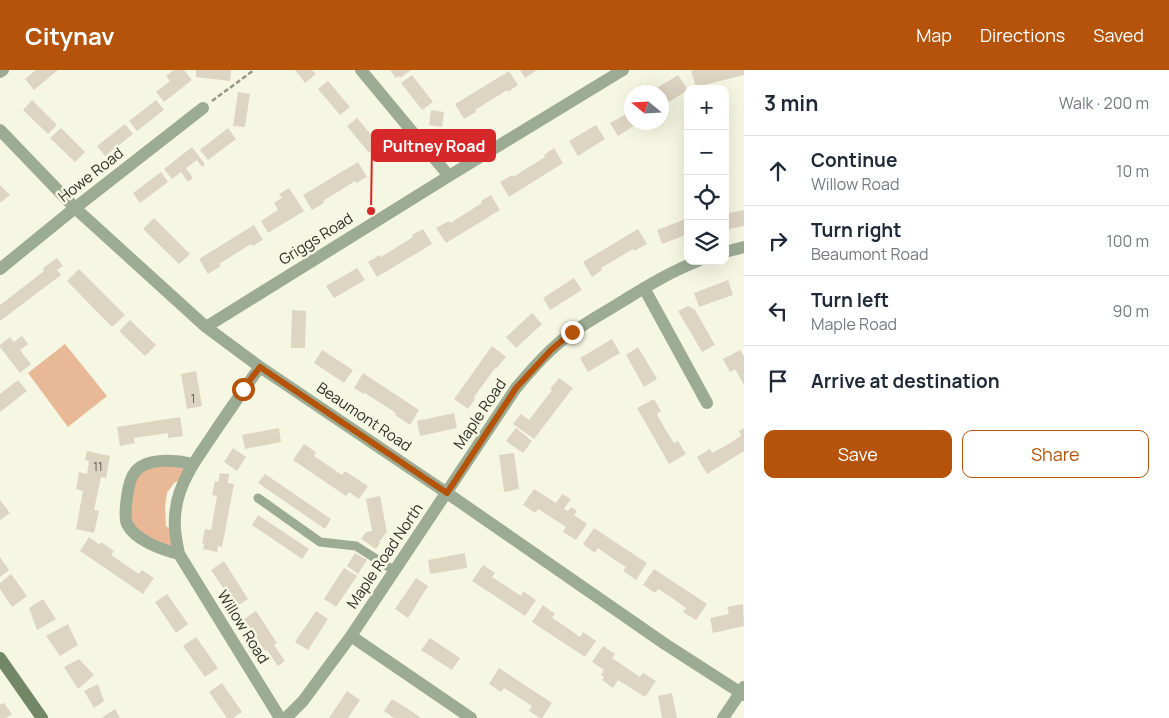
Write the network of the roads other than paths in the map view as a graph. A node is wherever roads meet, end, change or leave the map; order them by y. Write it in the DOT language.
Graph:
graph roads {
  1 [pos="361,70"];
  2 [pos="623,70"];
  3 [pos="203,108"];
  4 [pos="0,130"];
  5 [pos="449,176"];
  6 [pos="75,208"];
  7 [pos="744,247"];
  8 [pos="729,251"];
  9 [pos="687,265"];
  10 [pos="0,269"];
  11 [pos="644,288"];
  12 [pos="206,327"];
  13 [pos="260,367"];
  14 [pos="706,403"];
  15 [pos="193,464"];
  16 [pos="447,493"];
  17 [pos="258,498"];
  18 [pos="179,554"];
  19 [pos="395,571"];
  20 [pos="351,636"];
  21 [pos="0,658"];
  22 [pos="743,691"];
  23 [pos="42,718"];
  24 [pos="280,718"];
  25 [pos="286,718"];
  26 [pos="471,718"];
  27 [pos="723,718"];
  1 -- 5 [label="street"];
  2 -- 5 [label="street, Griggs Road"];
  3 -- 6 [label="street, Howe Road"];
  4 -- 6 [label="street, Beaumont Road"];
  5 -- 12 [label="street, Griggs Road"];
  6 -- 10 [label="street, Howe Road"];
  6 -- 12 [label="street, Beaumont Road"];
  7 -- 8 [label="street"];
  9 -- 11 [label="street, Maple Road"];
  11 -- 14 [label="street"];
  11 -- 16 [label="street, Maple Road"];
  12 -- 13 [label="street, Beaumont Road"];
  13 -- 15 [label="street, Willow Road"];
  13 -- 16 [label="street, Beaumont Road"];
  15 -- 18 [label="street, Willow Road"];
  15 -- 18 [label="street"];
  16 -- 19 [label="street, Maple Road North"];
  16 -- 22 [label="street, Beaumont Road"];
  17 -- 19 [label="lane"];
  18 -- 24 [label="street, Willow Road"];
  19 -- 20 [label="street, Maple Road North"];
  20 -- 25 [label="street, Maple Road North"];
  20 -- 26 [label="street"];
  21 -- 23 [label="street"];
  22 -- 27 [label="street"];
}
